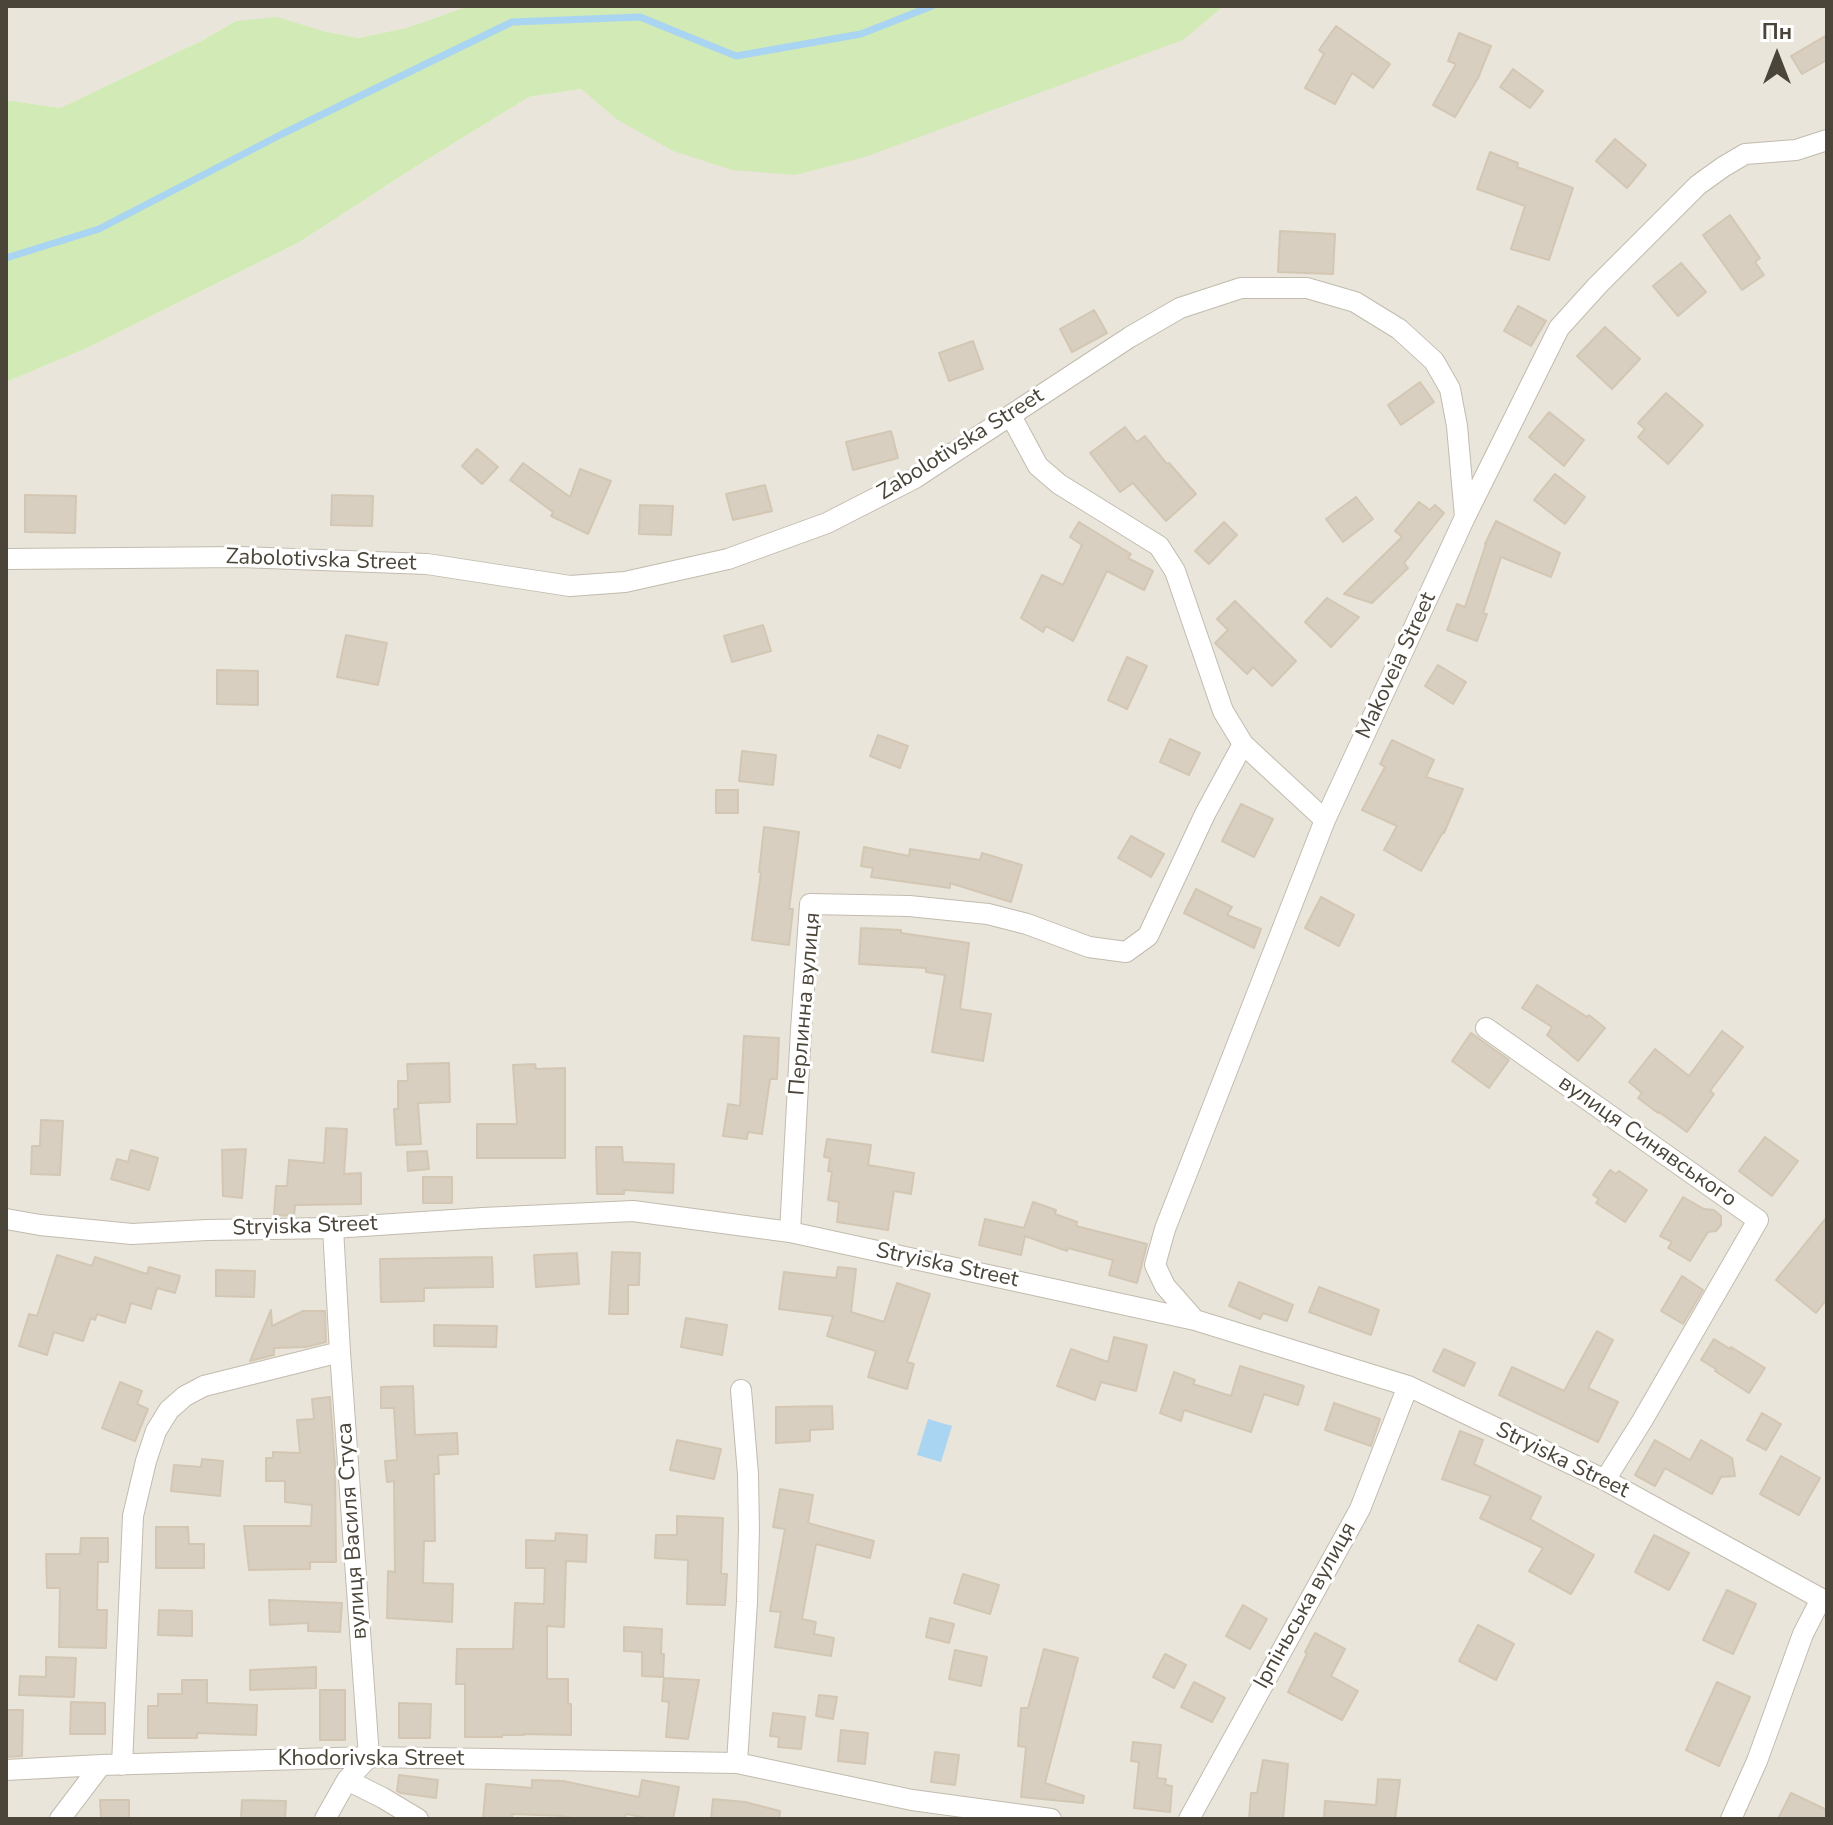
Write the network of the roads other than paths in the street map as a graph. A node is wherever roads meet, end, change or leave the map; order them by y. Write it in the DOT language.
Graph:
graph roads {
  1 [pos="1827,140"];
  2 [pos="1011,416"];
  3 [pos="1465,517"];
  4 [pos="6,559"];
  5 [pos="1243,744"];
  6 [pos="1325,820"];
  7 [pos="1486,1028"];
  8 [pos="6,1219"];
  9 [pos="333,1228"];
  10 [pos="790,1232"];
  11 [pos="1195,1320"];
  12 [pos="340,1352"];
  13 [pos="1408,1386"];
  14 [pos="741,1390"];
  15 [pos="1605,1480"];
  16 [pos="1824,1601"];
  17 [pos="369,1757"];
  18 [pos="737,1763"];
  19 [pos="101,1765"];
  20 [pos="122,1765"];
  21 [pos="6,1770"];
  22 [pos="347,1780"];
  23 [pos="60,1819"];
  24 [pos="325,1819"];
  25 [pos="418,1819"];
  26 [pos="1051,1819"];
  27 [pos="1189,1819"];
  28 [pos="1731,1819"];
  1 -- 3 [label="street, Makoveia Street"];
  2 -- 3 [label="street, Zabolotivska Street"];
  2 -- 4 [label="street, Zabolotivska Street"];
  2 -- 5 [label="street"];
  3 -- 6 [label="street, Makoveia Street"];
  5 -- 6 [label="street"];
  5 -- 10 [label="street, Перлинна вулиця"];
  6 -- 11 [label="street, Makoveia Street"];
  7 -- 15 [label="street, вулиця Синявського"];
  8 -- 9 [label="street, Stryiska Street"];
  9 -- 10 [label="street, Stryiska Street"];
  9 -- 12 [label="street, вулиця Василя Стуса"];
  10 -- 11 [label="street, Stryiska Street"];
  11 -- 13 [label="street, Stryiska Street"];
  12 -- 17 [label="street, вулиця Василя Стуса"];
  12 -- 20 [label="street"];
  13 -- 15 [label="street, Stryiska Street"];
  13 -- 27 [label="street, Ірпіньська вулиця"];
  14 -- 18 [label="street"];
  15 -- 16 [label="street, Stryiska Street"];
  16 -- 28 [label="street"];
  17 -- 18 [label="street, Khodorivska Street"];
  17 -- 20 [label="street, Khodorivska Street"];
  17 -- 22 [label="street"];
  18 -- 26 [label="street, Khodorivska Street"];
  19 -- 20 [label="street, Khodorivska Street"];
  19 -- 21 [label="street, Khodorivska Street"];
  19 -- 23 [label="street"];
  22 -- 24 [label="street"];
  22 -- 25 [label="street"];
}
